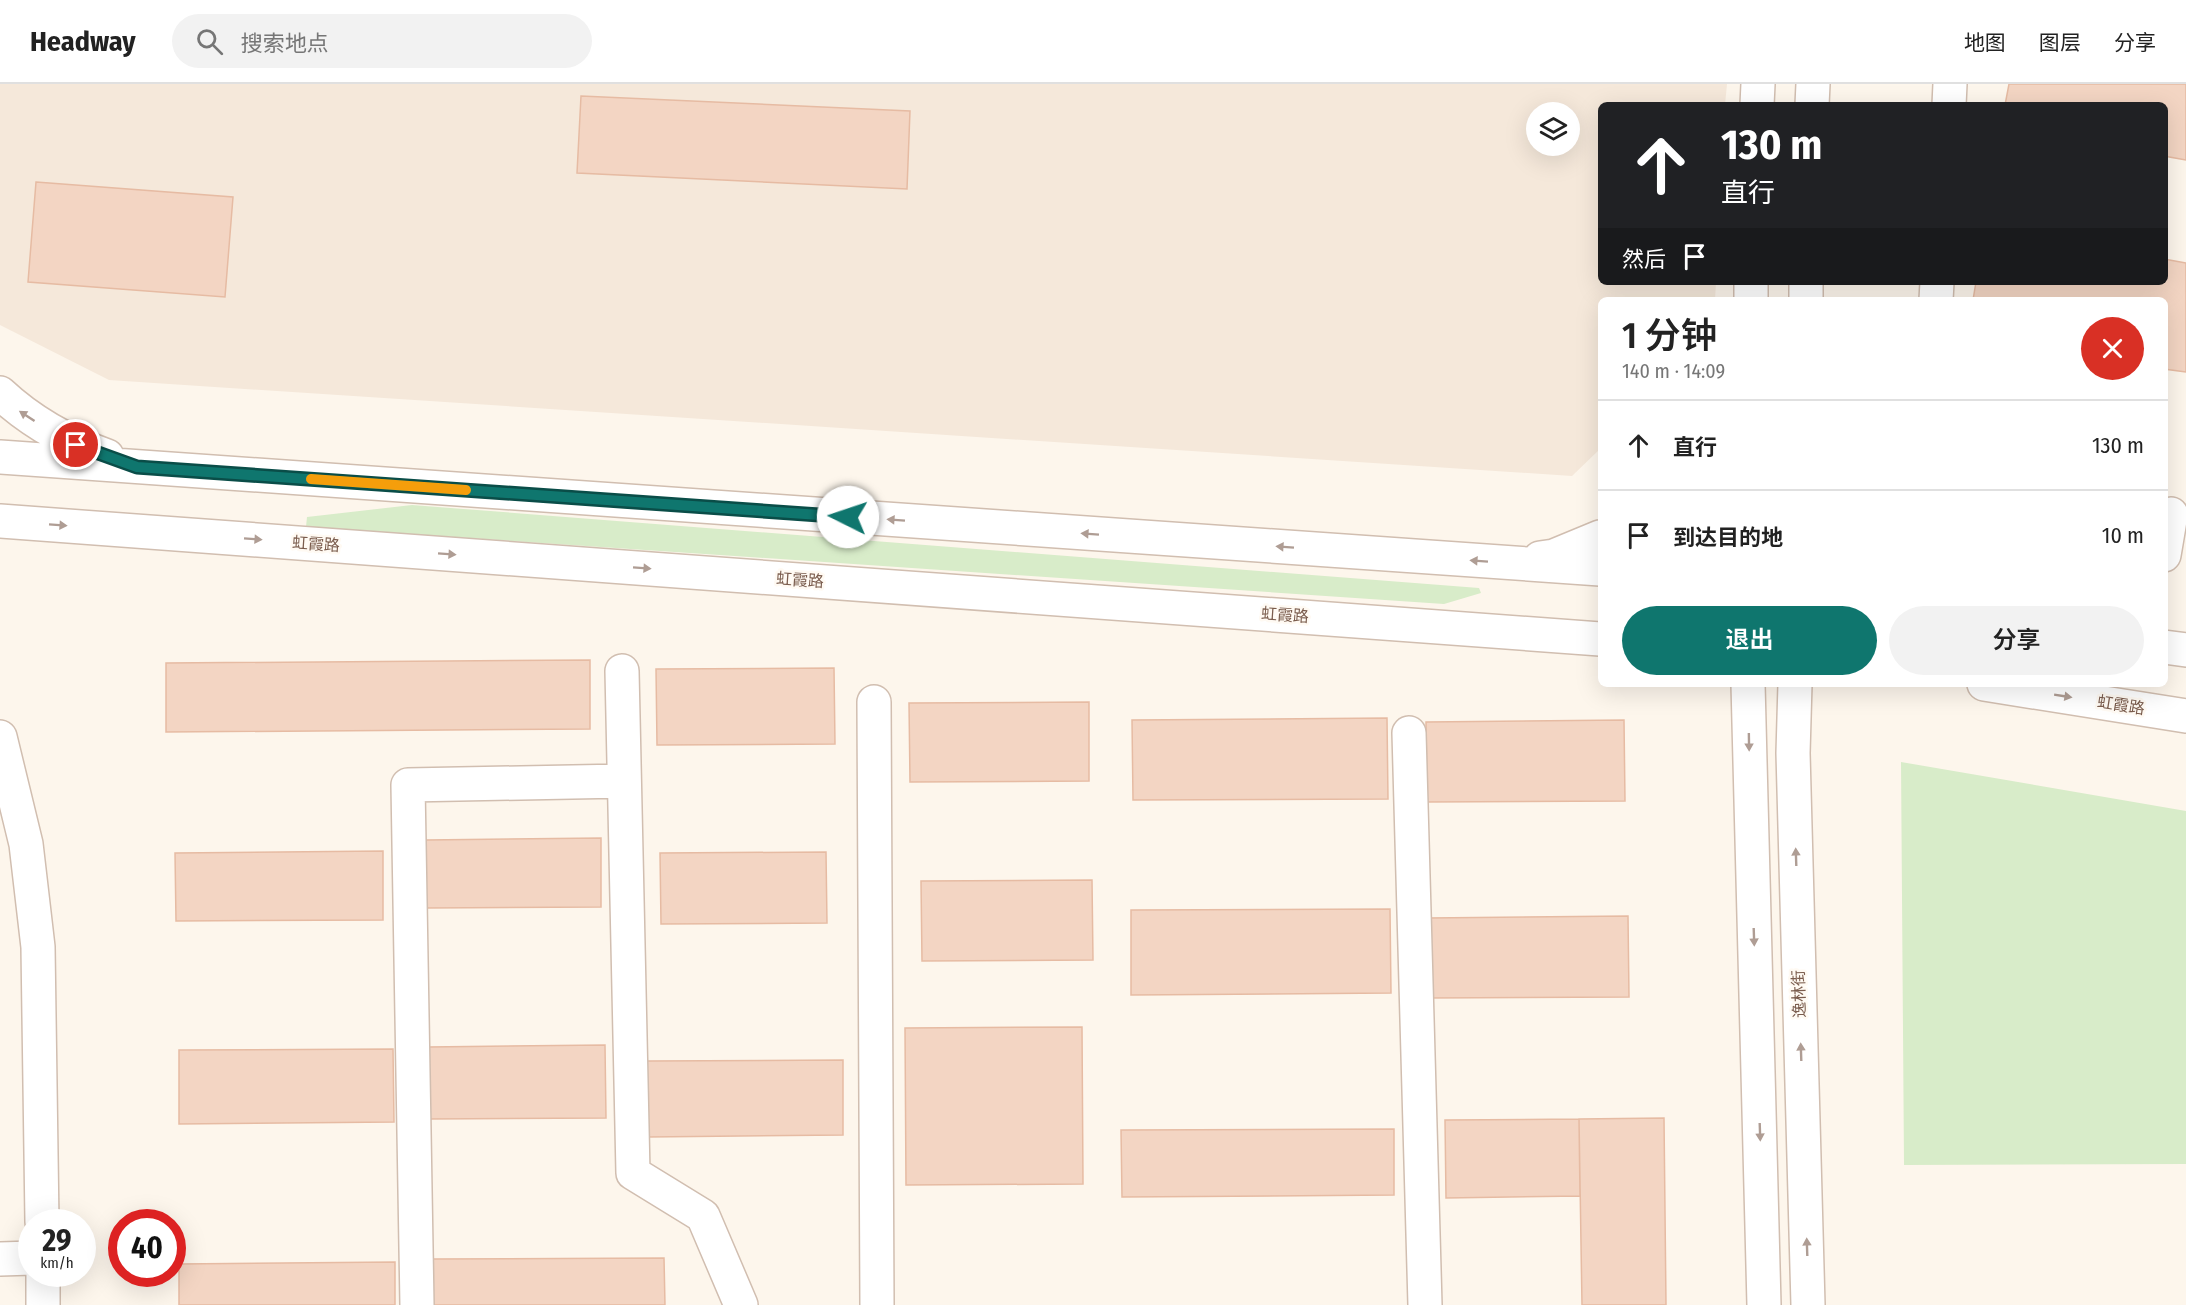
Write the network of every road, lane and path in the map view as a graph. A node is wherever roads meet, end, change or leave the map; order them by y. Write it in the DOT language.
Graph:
graph roads {
  1 [pos="1758,84"];
  2 [pos="1813,84"];
  3 [pos="1950,84"];
  4 [pos="1757,102"];
  5 [pos="1812,102"];
  6 [pos="1949,102"];
  7 [pos="0,393"];
  8 [pos="0,458"];
  9 [pos="137,467"];
  10 [pos="2174,515"];
  11 [pos="0,521"];
  12 [pos="1598,538"];
  13 [pos="2168,539"];
  14 [pos="1512,563"];
  15 [pos="1598,569"];
  16 [pos="1598,639"];
  17 [pos="2168,648"];
  18 [pos="2186,650"];
  19 [pos="622,671"];
  20 [pos="1748,687"];
  21 [pos="1795,687"];
  22 [pos="2003,687"];
  23 [pos="874,702"];
  24 [pos="2186,716"];
  25 [pos="1409,733"];
  26 [pos="0,737"];
  27 [pos="624,781"];
  28 [pos="42,1209"];
  29 [pos="18,1258"];
  30 [pos="0,1259"];
  31 [pos="43,1287"];
  32 [pos="43,1305"];
  33 [pos="417,1305"];
  34 [pos="741,1305"];
  35 [pos="877,1305"];
  36 [pos="1425,1305"];
  37 [pos="1764,1305"];
  38 [pos="1808,1305"];
  1 -- 4 [label="street"];
  2 -- 5 [label="street"];
  3 -- 6 [label="street"];
  9 -- 7 [label="street, one-way"];
  8 -- 9 [label="street"];
  14 -- 9 [label="street, one-way"];
  10 -- 13 [label="street"];
  11 -- 16 [label="street, 虹霞路, one-way"];
  12 -- 14 [label="street"];
  14 -- 15 [label="street"];
  17 -- 18 [label="street"];
  19 -- 27 [label="street"];
  20 -- 37 [label="street, one-way"];
  38 -- 21 [label="street, 逸林街, one-way"];
  22 -- 24 [label="street, 虹霞路, one-way"];
  23 -- 35 [label="street"];
  25 -- 36 [label="street"];
  26 -- 28 [label="street"];
  27 -- 33 [label="street"];
  27 -- 34 [label="street"];
  29 -- 30 [label="street"];
  31 -- 32 [label="street"];
}
